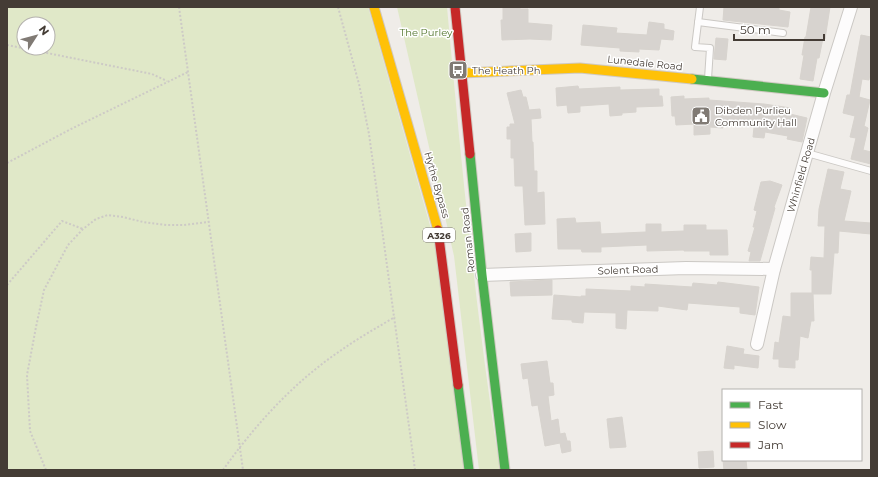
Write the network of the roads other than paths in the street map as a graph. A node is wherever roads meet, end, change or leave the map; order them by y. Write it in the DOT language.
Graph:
graph roads {
  1 [pos="374,7"];
  2 [pos="455,7"];
  3 [pos="700,7"];
  4 [pos="851,7"];
  5 [pos="698,22"];
  6 [pos="783,33"];
  7 [pos="462,73"];
  8 [pos="707,81"];
  9 [pos="824,92"];
  10 [pos="807,153"];
  11 [pos="871,171"];
  12 [pos="774,269"];
  13 [pos="482,275"];
  14 [pos="757,344"];
  15 [pos="469,470"];
  16 [pos="505,470"];
  1 -- 15 [label="street, Hythe Bypass / A326"];
  2 -- 7 [label="street, Roman Road"];
  3 -- 5 [label="lane"];
  4 -- 9 [label="street, Whinfield Road"];
  5 -- 6 [label="lane"];
  5 -- 8 [label="lane"];
  7 -- 8 [label="street, Lunedale Road"];
  7 -- 13 [label="street, Roman Road"];
  8 -- 9 [label="street, Lunedale Road"];
  9 -- 10 [label="street, Whinfield Road"];
  10 -- 11 [label="lane"];
  10 -- 12 [label="street, Whinfield Road"];
  12 -- 13 [label="street, Solent Road"];
  12 -- 14 [label="street, Whinfield Road"];
  13 -- 16 [label="street, Roman Road"];
}
